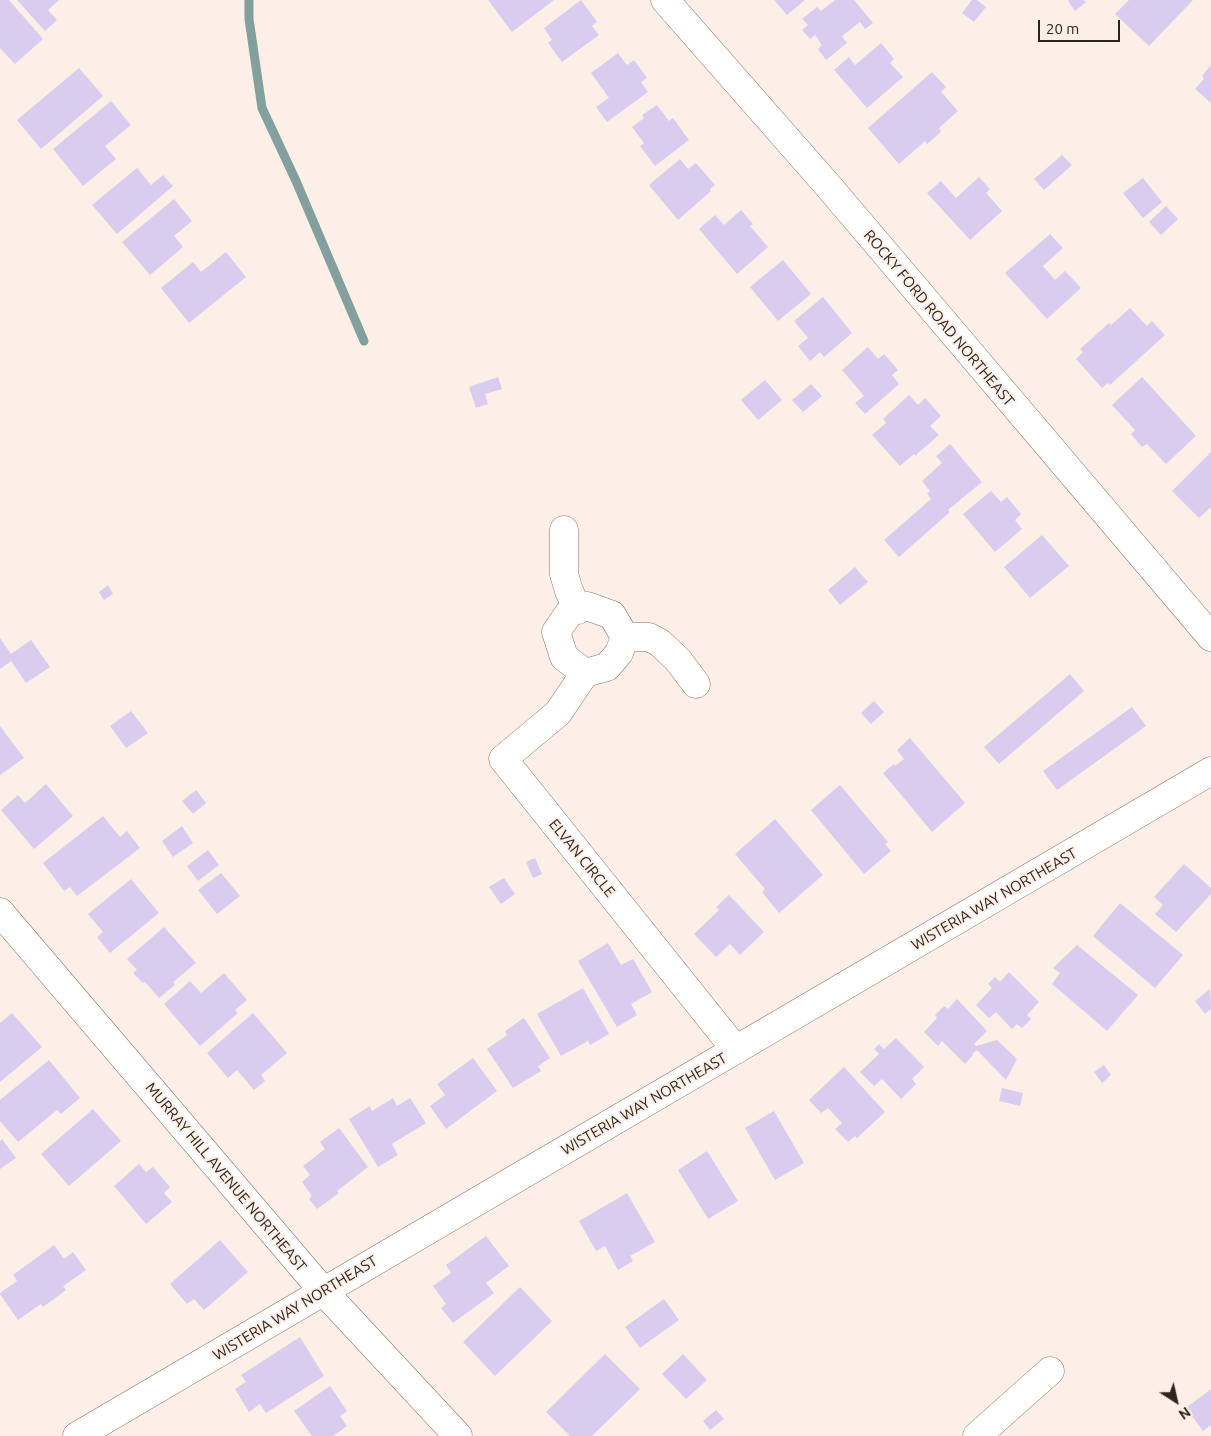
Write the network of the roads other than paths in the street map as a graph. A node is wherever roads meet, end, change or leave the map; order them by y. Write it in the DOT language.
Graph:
graph roads {
  1 [pos="665,0"];
  2 [pos="564,530"];
  3 [pos="578,610"];
  4 [pos="625,636"];
  5 [pos="1211,637"];
  6 [pos="585,674"];
  7 [pos="696,684"];
  8 [pos="1211,771"];
  9 [pos="0,912"];
  10 [pos="736,1050"];
  11 [pos="324,1292"];
  12 [pos="1050,1371"];
  13 [pos="77,1436"];
  14 [pos="458,1436"];
  15 [pos="978,1436"];
  1 -- 5 [label="street, ROCKY FORD ROAD NORTHEAST"];
  2 -- 3 [label="street"];
  3 -- 4 [label="street"];
  3 -- 6 [label="street"];
  4 -- 6 [label="street"];
  4 -- 7 [label="street"];
  6 -- 10 [label="street, ELVAN CIRCLE"];
  8 -- 10 [label="street, WISTERIA WAY NORTHEAST"];
  9 -- 11 [label="street, MURRAY HILL AVENUE NORTHEAST"];
  10 -- 11 [label="street, WISTERIA WAY NORTHEAST"];
  11 -- 13 [label="street, WISTERIA WAY NORTHEAST"];
  11 -- 14 [label="street, MURRAY HILL AVENUE NORTHEAST"];
  12 -- 15 [label="street"];
}
